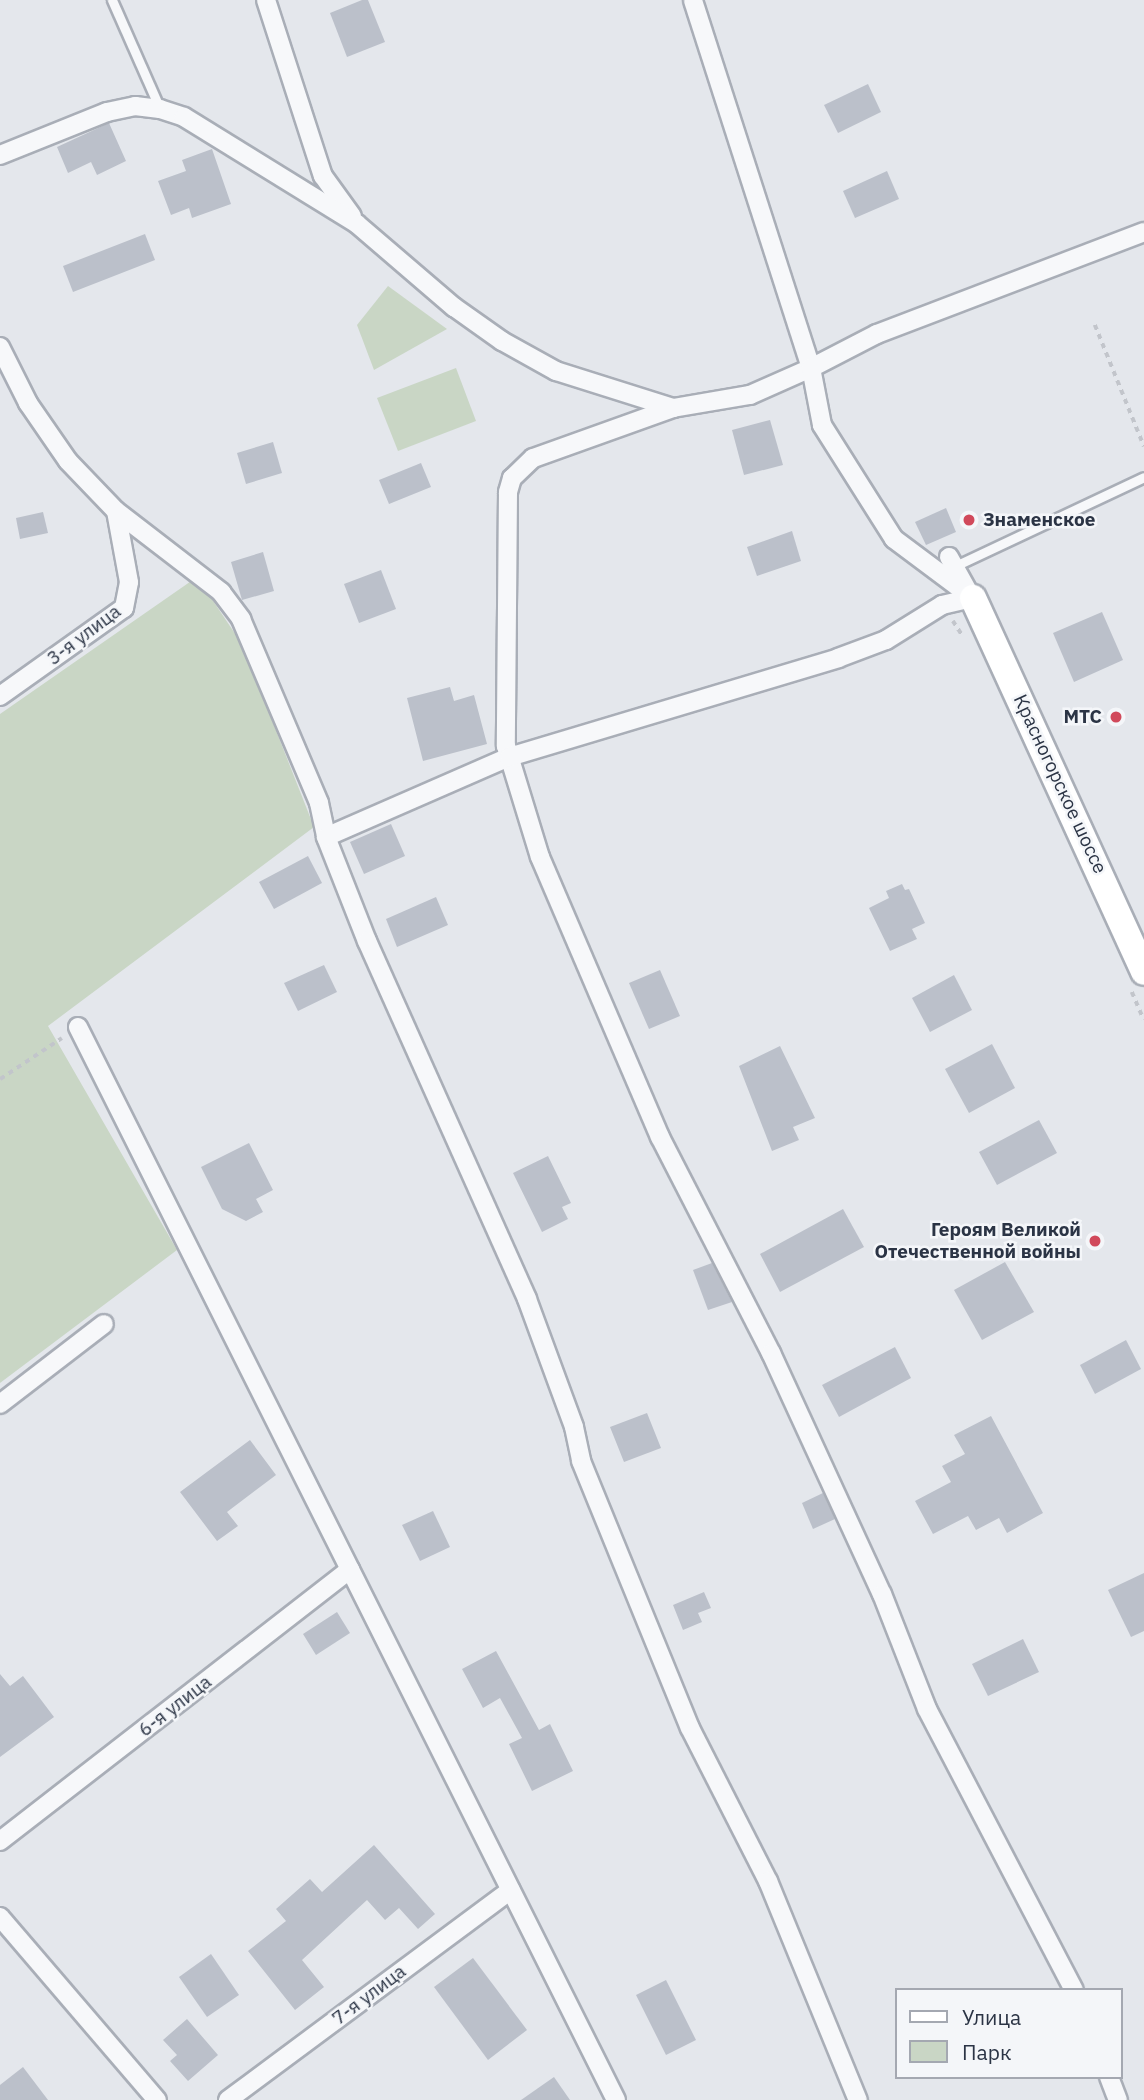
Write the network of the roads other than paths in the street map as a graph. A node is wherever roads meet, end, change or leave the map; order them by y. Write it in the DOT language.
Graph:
graph roads {
  1 [pos="112,0"];
  2 [pos="266,0"];
  3 [pos="693,0"];
  4 [pos="160,109"];
  5 [pos="0,155"];
  6 [pos="357,224"];
  7 [pos="1144,232"];
  8 [pos="0,347"];
  9 [pos="811,368"];
  10 [pos="673,408"];
  11 [pos="1141,480"];
  12 [pos="116,511"];
  13 [pos="951,562"];
  14 [pos="973,598"];
  15 [pos="0,696"];
  16 [pos="509,757"];
  17 [pos="326,837"];
  18 [pos="1144,972"];
  19 [pos="78,1027"];
  20 [pos="104,1324"];
  21 [pos="0,1404"];
  22 [pos="350,1570"];
  23 [pos="0,1841"];
  24 [pos="511,1890"];
  25 [pos="0,1917"];
  26 [pos="1073,1988"];
  27 [pos="1110,2079"];
  28 [pos="158,2100"];
  29 [pos="228,2100"];
  30 [pos="616,2100"];
  31 [pos="858,2100"];
  32 [pos="1118,2100"];
  1 -- 4 [label="lane"];
  2 -- 6 [label="street"];
  3 -- 9 [label="street"];
  4 -- 5 [label="street"];
  4 -- 6 [label="street"];
  6 -- 10 [label="street"];
  7 -- 9 [label="street"];
  8 -- 12 [label="street"];
  9 -- 10 [label="street"];
  9 -- 14 [label="street"];
  10 -- 16 [label="street"];
  11 -- 13 [label="lane"];
  12 -- 15 [label="street, 3-я улица"];
  12 -- 17 [label="street"];
  13 -- 14 [label="street"];
  14 -- 16 [label="street"];
  14 -- 18 [label="street, Красногорское шоссе"];
  16 -- 17 [label="street"];
  16 -- 26 [label="street"];
  17 -- 31 [label="street"];
  19 -- 22 [label="street"];
  20 -- 21 [label="street"];
  22 -- 23 [label="street, 6-я улица"];
  22 -- 24 [label="street"];
  24 -- 29 [label="street, 7-я улица"];
  24 -- 30 [label="street"];
  25 -- 28 [label="street"];
  27 -- 32 [label="street"];
}
